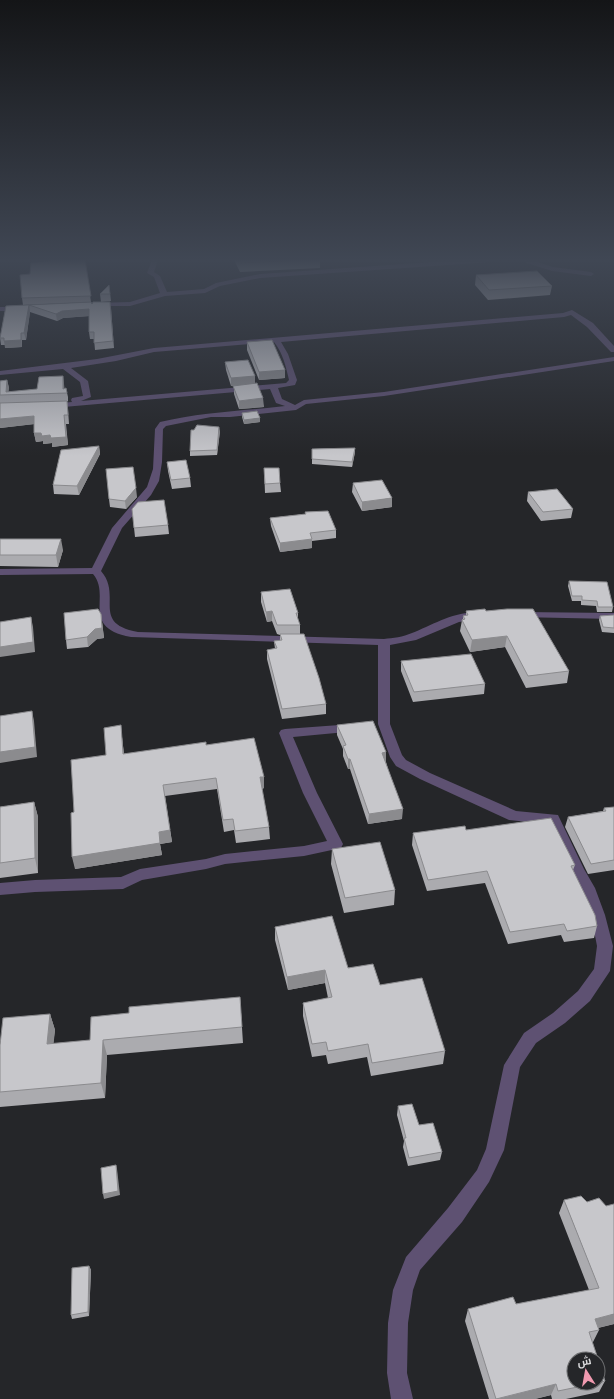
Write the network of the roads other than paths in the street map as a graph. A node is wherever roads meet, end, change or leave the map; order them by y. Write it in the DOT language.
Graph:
graph roads {
  1 [pos="447,325"];
  2 [pos="589,325"];
  3 [pos="276,340"];
  4 [pos="614,350"];
  5 [pos="614,359"];
  6 [pos="64,365"];
  7 [pos="0,373"];
  8 [pos="273,387"];
  9 [pos="296,408"];
  10 [pos="96,571"];
  11 [pos="0,572"];
  12 [pos="492,615"];
  13 [pos="507,615"];
  14 [pos="614,616"];
  15 [pos="384,642"];
  16 [pos="374,725"];
  17 [pos="0,889"];
  18 [pos="402,1399"];
  1 -- 3 [label="street"];
  2 -- 4 [label="street"];
  3 -- 6 [label="street"];
  3 -- 8 [label="street"];
  5 -- 9 [label="street"];
  6 -- 7 [label="street"];
  6 -- 8 [label="street"];
  8 -- 9 [label="street"];
  9 -- 10 [label="street"];
  10 -- 11 [label="street"];
  10 -- 15 [label="street"];
  12 -- 15 [label="street"];
  13 -- 14 [label="street"];
  15 -- 16 [label="street"];
  16 -- 17 [label="street"];
  16 -- 18 [label="street"];
}
